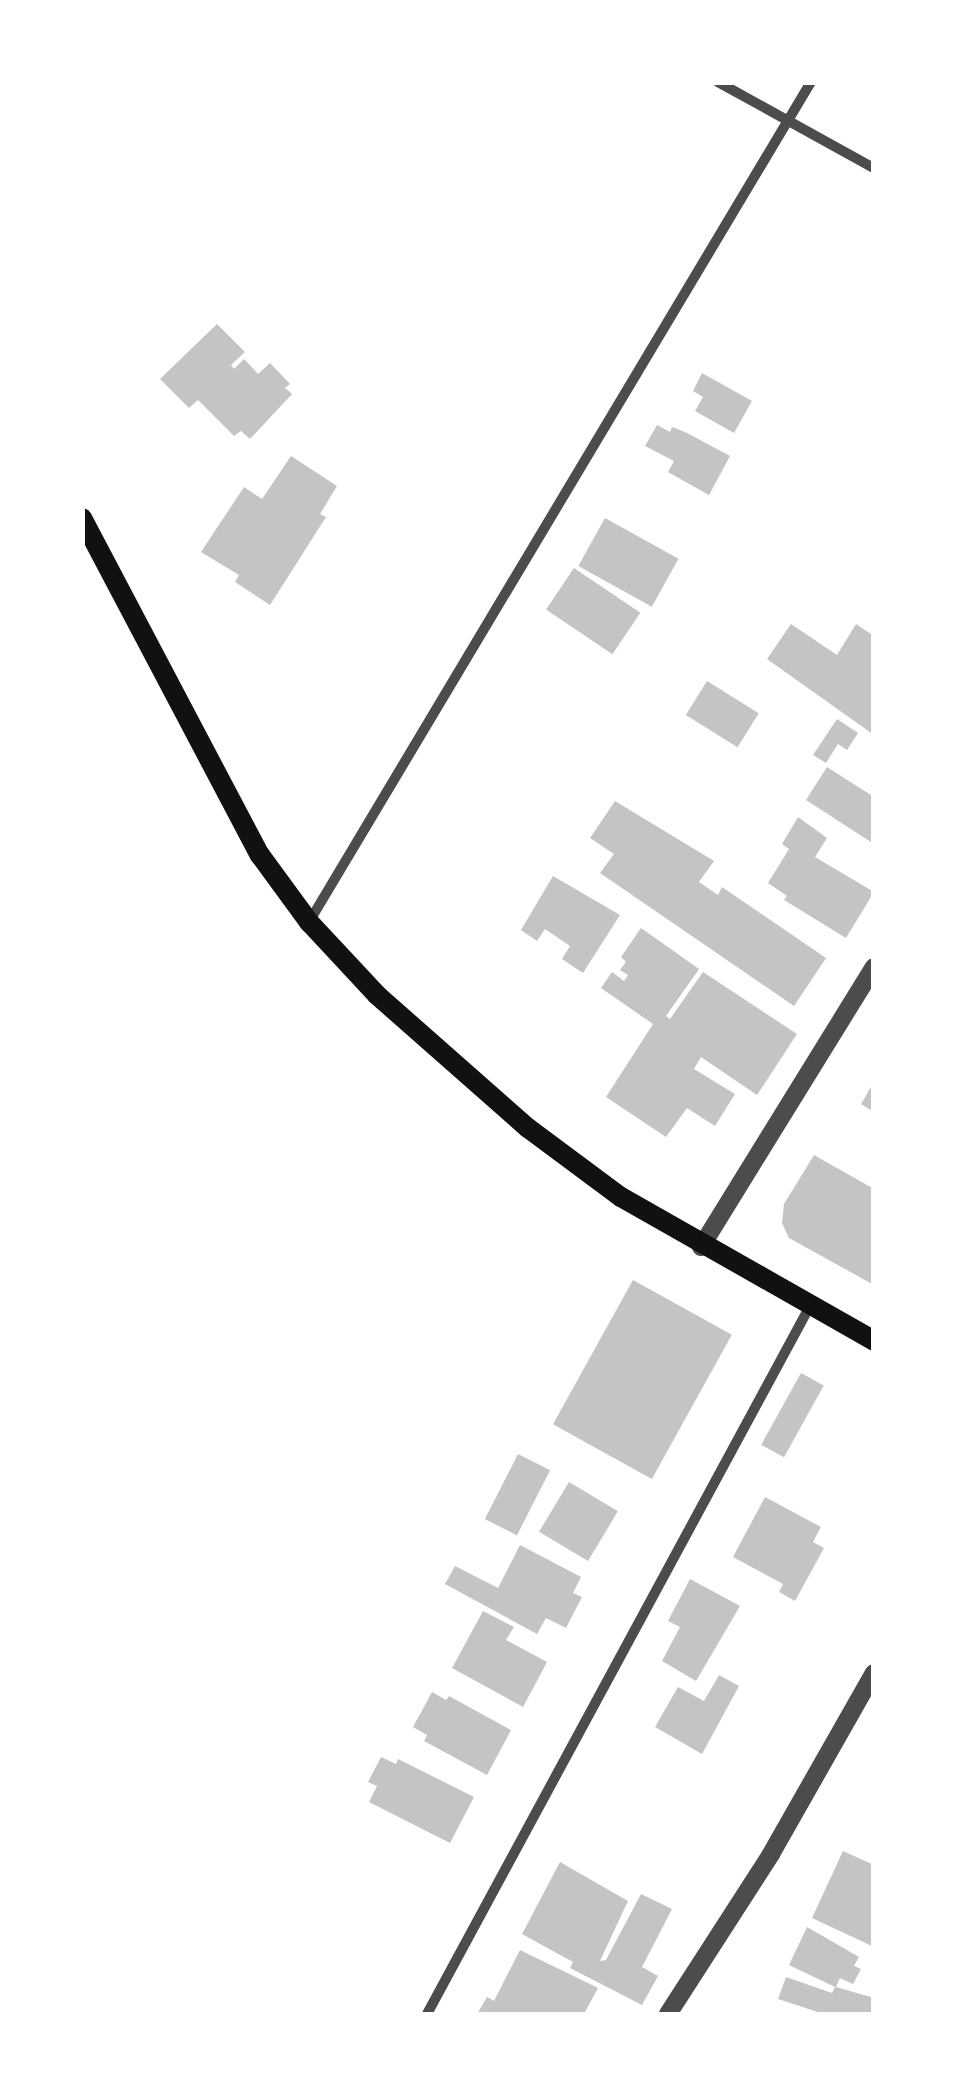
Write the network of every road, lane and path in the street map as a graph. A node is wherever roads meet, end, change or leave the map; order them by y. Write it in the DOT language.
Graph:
graph roads {
  1 [pos="718,82"];
  2 [pos="811,82"];
  3 [pos="787,123"];
  4 [pos="874,168"];
  5 [pos="82,518"];
  6 [pos="309,922"];
  7 [pos="874,967"];
  8 [pos="701,1247"];
  9 [pos="810,1306"];
  10 [pos="874,1341"];
  11 [pos="874,1673"];
  12 [pos="427,2014"];
  13 [pos="668,2014"];
  1 -- 3 [label="street"];
  2 -- 3 [label="street"];
  3 -- 4 [label="street"];
  3 -- 6 [label="street"];
  5 -- 6 [label="main road"];
  6 -- 8 [label="main road"];
  7 -- 8 [label="street"];
  8 -- 9 [label="main road"];
  9 -- 10 [label="main road"];
  9 -- 12 [label="street"];
  11 -- 13 [label="street"];
}
